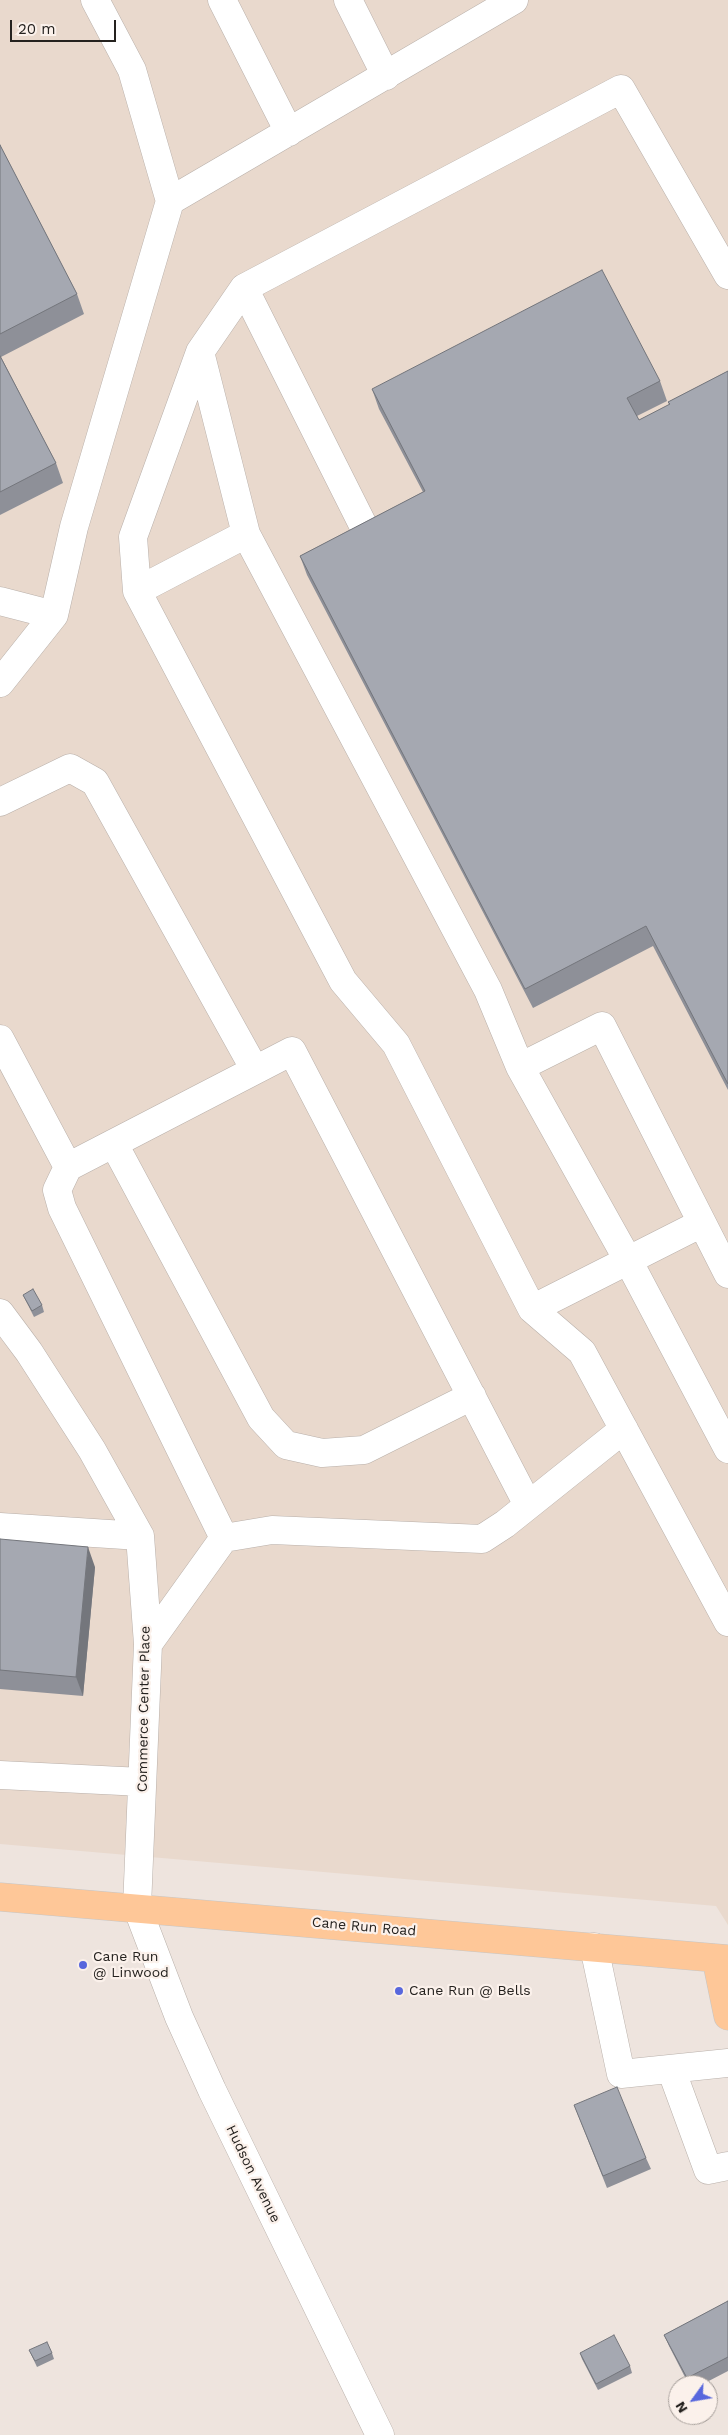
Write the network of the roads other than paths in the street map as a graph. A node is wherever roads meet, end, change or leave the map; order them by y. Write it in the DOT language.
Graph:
graph roads {
  1 [pos="95,0"];
  2 [pos="222,0"];
  3 [pos="348,0"];
  4 [pos="514,0"];
  5 [pos="469,11"];
  6 [pos="386,76"];
  7 [pos="289,132"];
  8 [pos="170,201"];
  9 [pos="728,275"];
  10 [pos="244,288"];
  11 [pos="200,352"];
  12 [pos="366,531"];
  13 [pos="246,534"];
  14 [pos="137,591"];
  15 [pos="0,601"];
  16 [pos="54,615"];
  17 [pos="0,683"];
  18 [pos="0,802"];
  19 [pos="0,1039"];
  20 [pos="520,1066"];
  21 [pos="256,1070"];
  22 [pos="114,1144"];
  23 [pos="68,1167"];
  24 [pos="702,1223"];
  25 [pos="629,1262"];
  26 [pos="728,1274"];
  27 [pos="532,1309"];
  28 [pos="0,1313"];
  29 [pos="472,1396"];
  30 [pos="624,1429"];
  31 [pos="728,1449"];
  32 [pos="528,1506"];
  33 [pos="134,1524"];
  34 [pos="0,1526"];
  35 [pos="224,1538"];
  36 [pos="728,1622"];
  37 [pos="148,1644"];
  38 [pos="0,1775"];
  39 [pos="142,1782"];
  40 [pos="0,1897"];
  41 [pos="137,1908"];
  42 [pos="594,1947"];
  43 [pos="724,1955"];
  44 [pos="728,2016"];
  45 [pos="728,2063"];
  46 [pos="671,2069"];
  47 [pos="728,2166"];
  48 [pos="380,2435"];
  1 -- 8 [label="street"];
  2 -- 7 [label="street"];
  3 -- 6 [label="street"];
  4 -- 5 [label="street"];
  5 -- 6 [label="street"];
  6 -- 7 [label="street"];
  7 -- 8 [label="street"];
  8 -- 16 [label="street"];
  9 -- 10 [label="street"];
  10 -- 11 [label="street"];
  10 -- 12 [label="street"];
  11 -- 13 [label="street"];
  11 -- 14 [label="street"];
  13 -- 14 [label="street"];
  13 -- 20 [label="street"];
  14 -- 27 [label="street"];
  15 -- 16 [label="street"];
  16 -- 17 [label="street"];
  18 -- 21 [label="street"];
  19 -- 23 [label="street"];
  20 -- 24 [label="street"];
  20 -- 25 [label="street"];
  21 -- 22 [label="street"];
  21 -- 29 [label="street"];
  22 -- 23 [label="street"];
  22 -- 29 [label="street"];
  23 -- 35 [label="street"];
  24 -- 25 [label="street"];
  24 -- 26 [label="street"];
  25 -- 27 [label="street"];
  25 -- 31 [label="street"];
  27 -- 30 [label="street"];
  28 -- 33 [label="street"];
  29 -- 32 [label="street"];
  30 -- 32 [label="street"];
  30 -- 36 [label="street"];
  32 -- 35 [label="street"];
  33 -- 34 [label="street"];
  33 -- 37 [label="street, Commerce Center Place"];
  35 -- 37 [label="street"];
  37 -- 39 [label="street, Commerce Center Place"];
  38 -- 39 [label="street"];
  39 -- 41 [label="street, Commerce Center Place"];
  40 -- 41 [label="main road, Cane Run Road"];
  41 -- 42 [label="main road, Cane Run Road"];
  41 -- 48 [label="street, Hudson Avenue"];
  42 -- 43 [label="main road, Cane Run Road"];
  42 -- 46 [label="street"];
  43 -- 44 [label="main road"];
  45 -- 46 [label="street"];
  46 -- 47 [label="street"];
}
